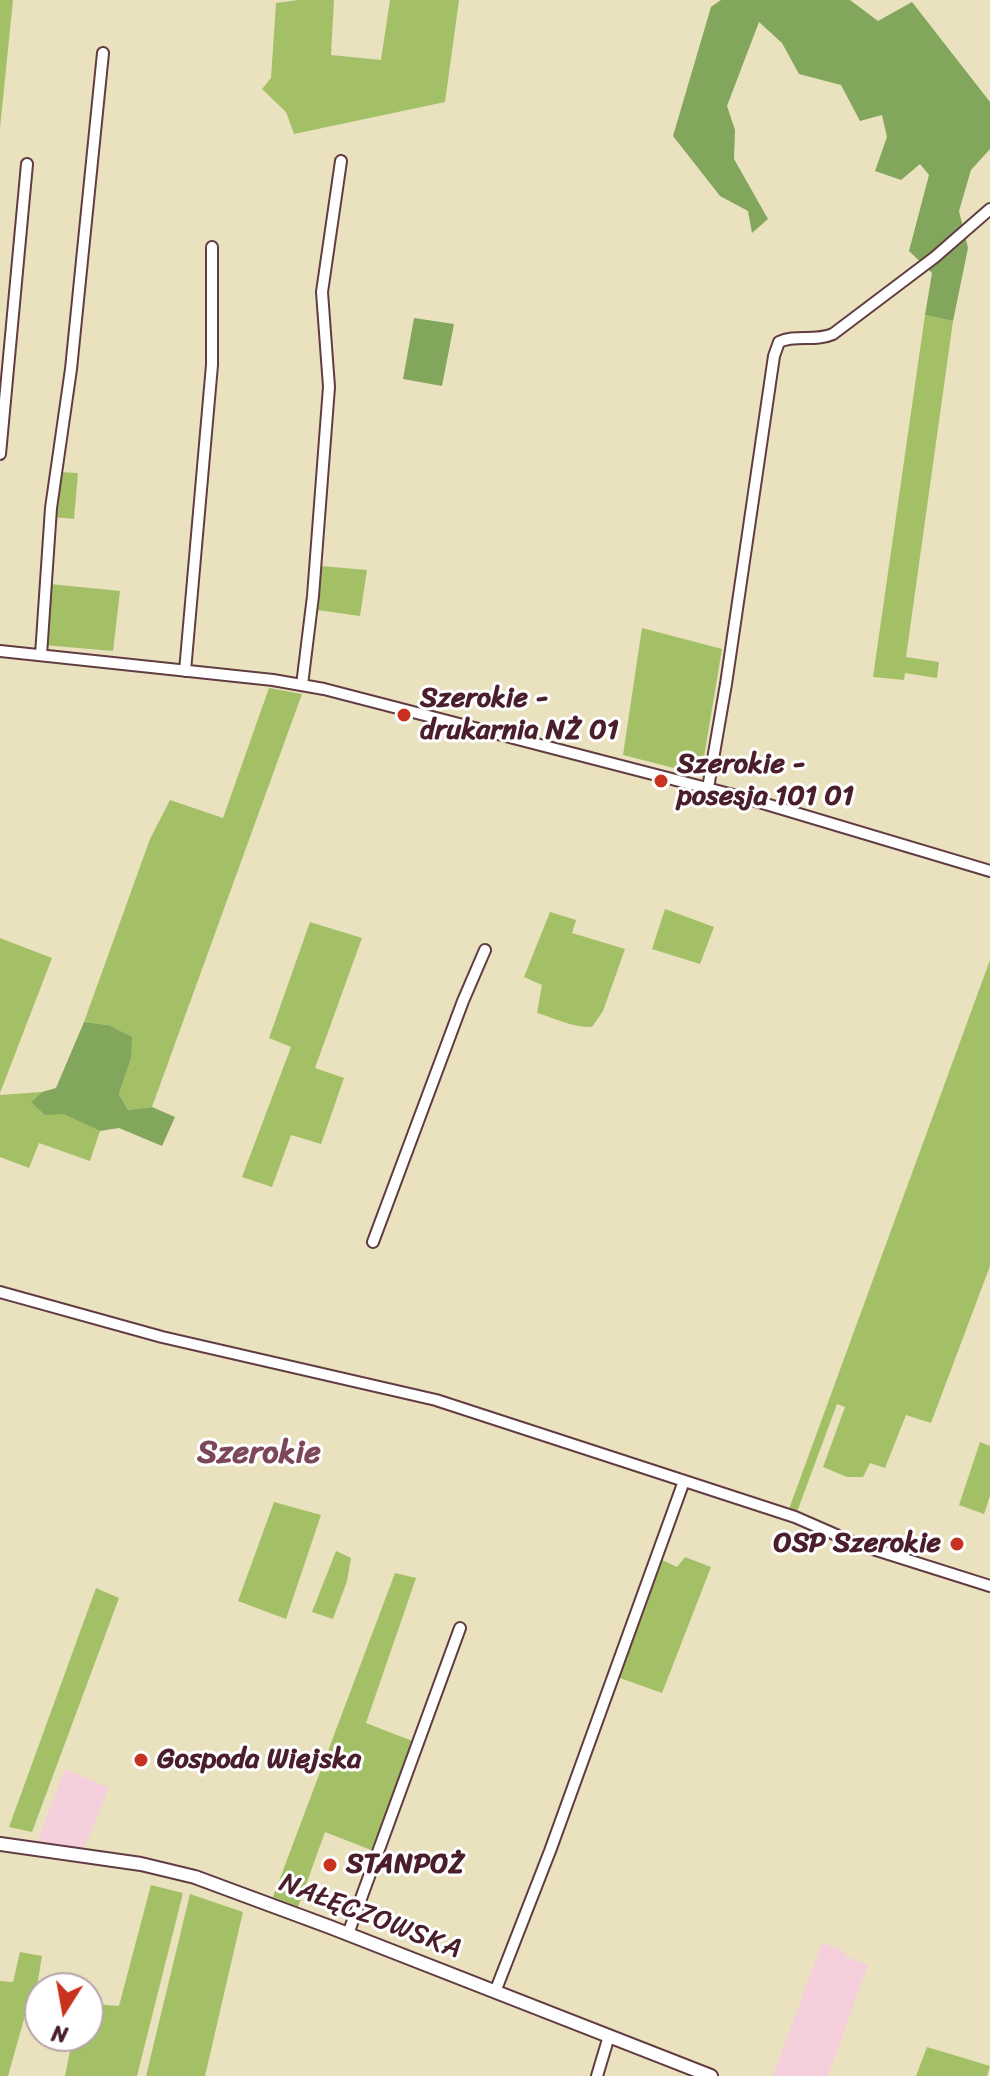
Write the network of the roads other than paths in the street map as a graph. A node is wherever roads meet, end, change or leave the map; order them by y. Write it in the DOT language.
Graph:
graph roads {
  1 [pos="103,53"];
  2 [pos="341,161"];
  3 [pos="27,164"];
  4 [pos="990,209"];
  5 [pos="212,247"];
  6 [pos="0,454"];
  7 [pos="0,651"];
  8 [pos="41,655"];
  9 [pos="185,671"];
  10 [pos="302,685"];
  11 [pos="708,788"];
  12 [pos="990,871"];
  13 [pos="485,950"];
  14 [pos="373,1242"];
  15 [pos="0,1292"];
  16 [pos="684,1481"];
  17 [pos="990,1586"];
  18 [pos="460,1628"];
  19 [pos="0,1844"];
  20 [pos="348,1934"];
  21 [pos="495,1992"];
  22 [pos="609,2036"];
  23 [pos="597,2076"];
  24 [pos="711,2076"];
  1 -- 8 [label="street"];
  2 -- 10 [label="street"];
  3 -- 6 [label="street"];
  4 -- 11 [label="street"];
  5 -- 9 [label="street"];
  7 -- 8 [label="street"];
  8 -- 9 [label="street"];
  9 -- 10 [label="street"];
  10 -- 11 [label="street"];
  11 -- 12 [label="street"];
  13 -- 14 [label="street"];
  15 -- 16 [label="street"];
  16 -- 17 [label="street"];
  16 -- 21 [label="street"];
  18 -- 20 [label="street"];
  19 -- 20 [label="main road, NAŁĘCZOWSKA"];
  20 -- 21 [label="main road, NAŁĘCZOWSKA"];
  21 -- 22 [label="main road, NAŁĘCZOWSKA"];
  22 -- 23 [label="street"];
  22 -- 24 [label="main road, NAŁĘCZOWSKA"];
}
